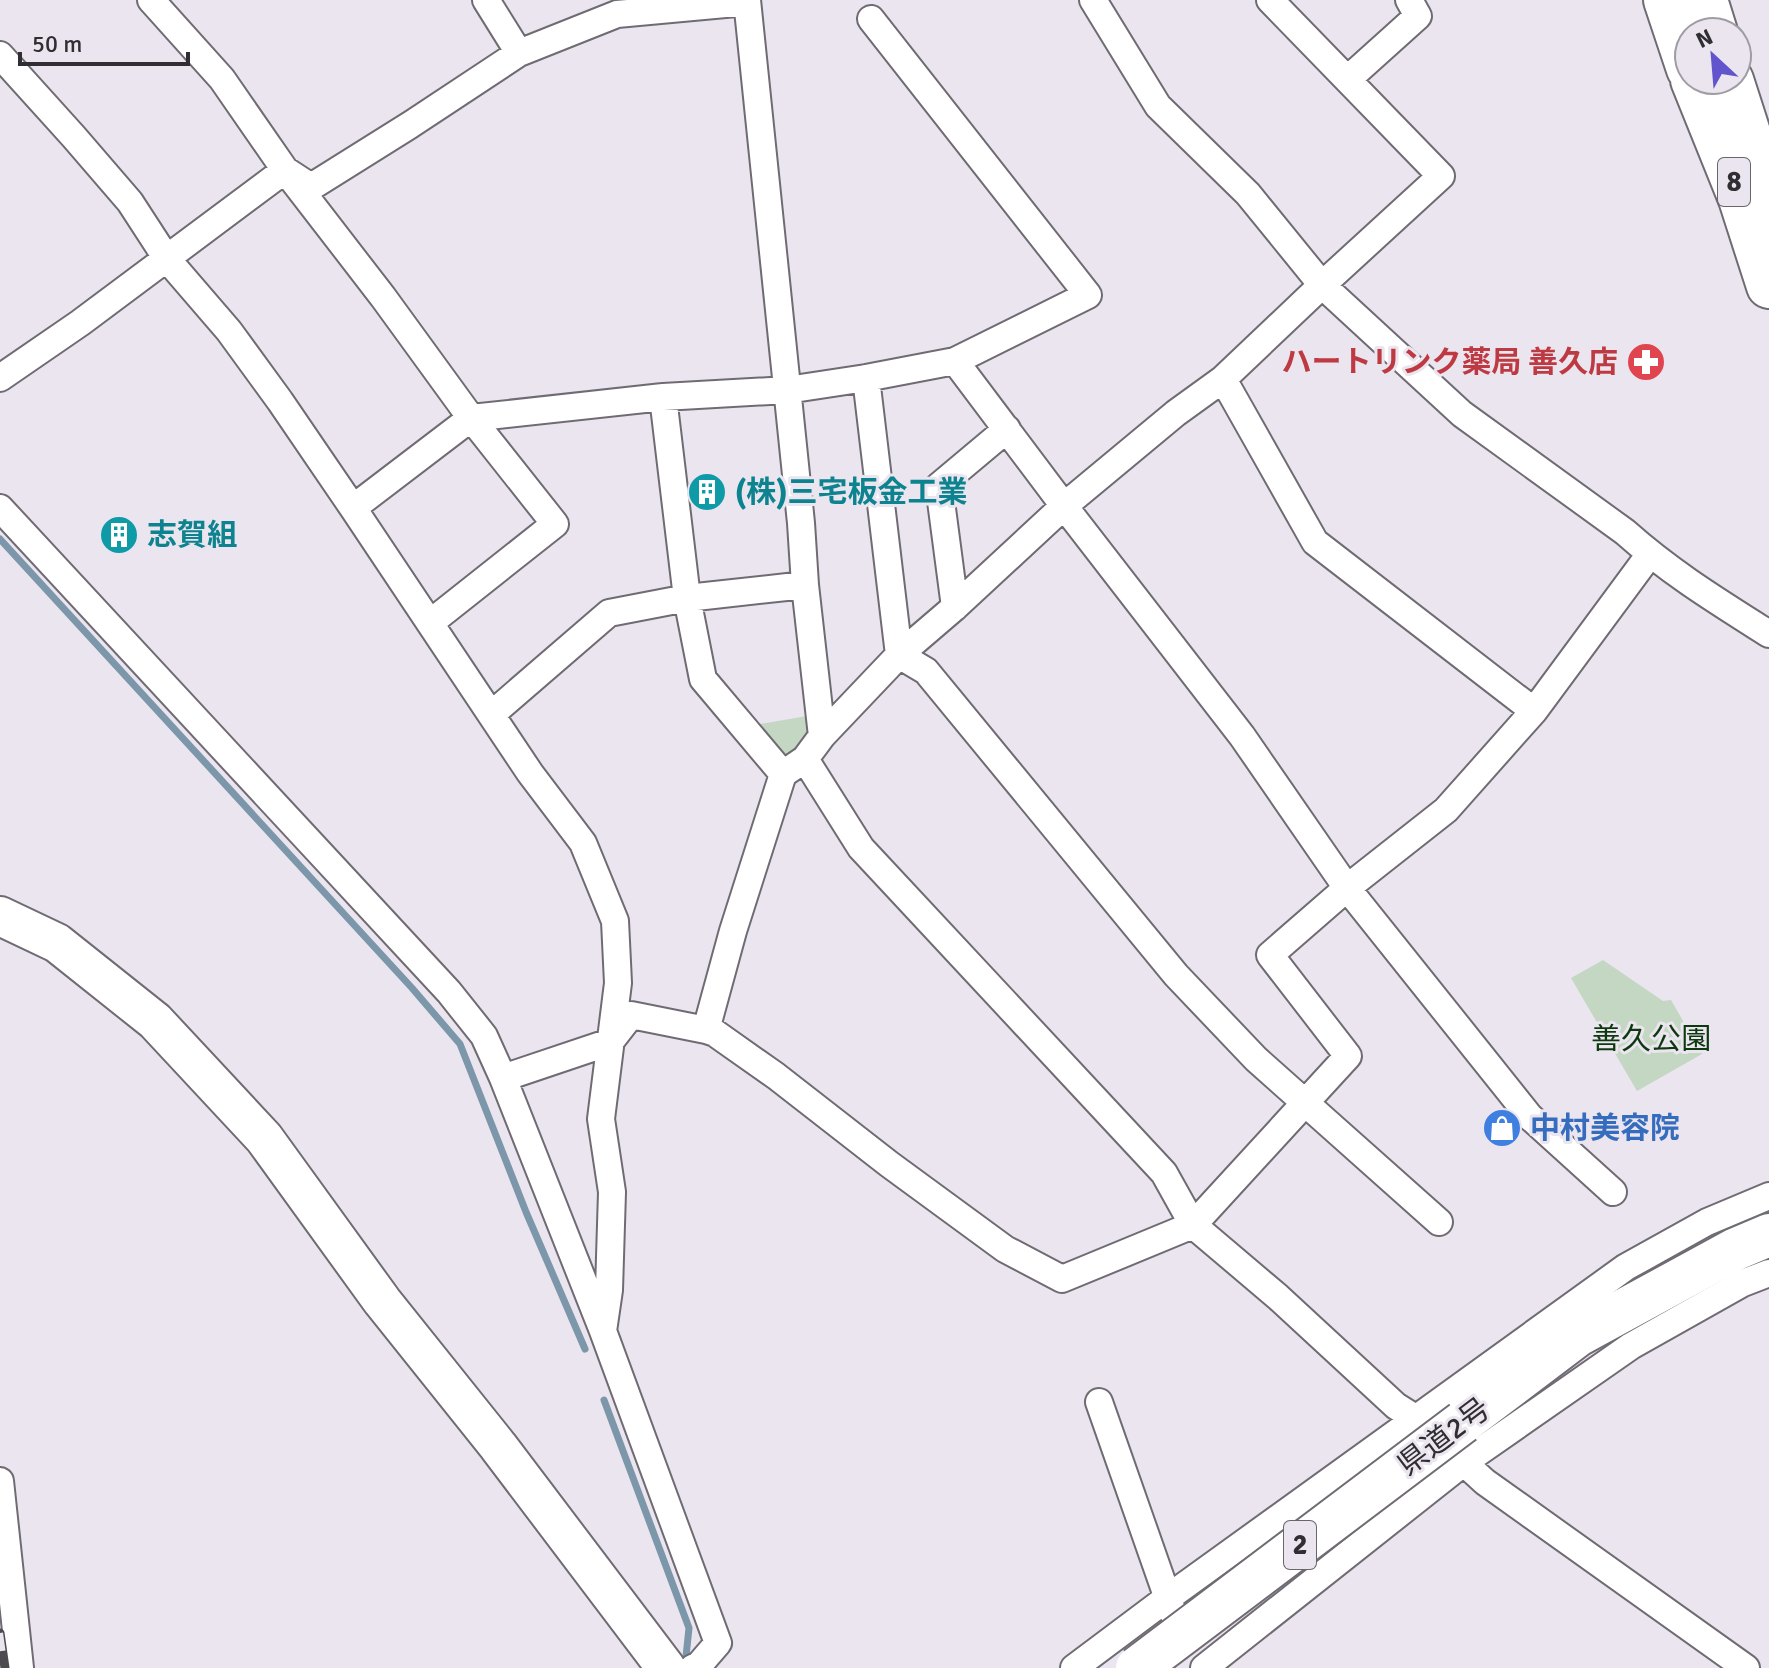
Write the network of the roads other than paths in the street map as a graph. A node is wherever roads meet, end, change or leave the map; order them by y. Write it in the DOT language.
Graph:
graph roads {
  1 [pos="151,0"];
  2 [pos="486,0"];
  3 [pos="1093,0"];
  4 [pos="1270,0"];
  5 [pos="1409,0"];
  6 [pos="1666,0"];
  7 [pos="747,1"];
  8 [pos="871,19"];
  9 [pos="1673,21"];
  10 [pos="519,53"];
  11 [pos="0,55"];
  12 [pos="1348,79"];
  13 [pos="1699,96"];
  14 [pos="1736,96"];
  15 [pos="285,170"];
  16 [pos="1769,198"];
  17 [pos="167,259"];
  18 [pos="1322,285"];
  19 [pos="1769,286"];
  20 [pos="955,361"];
  21 [pos="0,378"];
  22 [pos="866,378"];
  23 [pos="1223,379"];
  24 [pos="787,390"];
  25 [pos="663,397"];
  26 [pos="471,418"];
  27 [pos="1007,429"];
  28 [pos="1064,506"];
  29 [pos="0,508"];
  30 [pos="353,508"];
  31 [pos="1650,554"];
  32 [pos="805,585"];
  33 [pos="687,598"];
  34 [pos="955,607"];
  35 [pos="430,623"];
  36 [pos="1769,634"];
  37 [pos="899,655"];
  38 [pos="1534,711"];
  39 [pos="492,714"];
  40 [pos="822,736"];
  41 [pos="805,759"];
  42 [pos="783,774"];
  43 [pos="1347,888"];
  44 [pos="0,916"];
  45 [pos="706,1030"];
  46 [pos="610,1042"];
  47 [pos="503,1078"];
  48 [pos="1304,1102"];
  49 [pos="1613,1192"];
  50 [pos="1769,1196"];
  51 [pos="1439,1222"];
  52 [pos="1193,1225"];
  53 [pos="1769,1235"];
  54 [pos="1769,1273"];
  55 [pos="603,1331"];
  56 [pos="1099,1402"];
  57 [pos="1415,1418"];
  58 [pos="1463,1463"];
  59 [pos="0,1481"];
  60 [pos="1166,1599"];
  61 [pos="20,1668"];
  62 [pos="666,1668"];
  63 [pos="693,1668"];
  64 [pos="1074,1668"];
  65 [pos="1137,1668"];
  66 [pos="1196,1668"];
  67 [pos="1204,1668"];
  68 [pos="1746,1668"];
  1 -- 15 [label="street"];
  2 -- 10 [label="street"];
  3 -- 18 [label="street"];
  4 -- 12 [label="street"];
  5 -- 12 [label="street"];
  6 -- 9 [label="highway"];
  7 -- 10 [label="street"];
  7 -- 24 [label="street"];
  8 -- 20 [label="street"];
  10 -- 15 [label="street"];
  11 -- 17 [label="street"];
  12 -- 18 [label="street"];
  13 -- 19 [label="highway, 8"];
  14 -- 16 [label="highway, 8"];
  15 -- 17 [label="street"];
  15 -- 26 [label="street"];
  17 -- 21 [label="street"];
  17 -- 30 [label="street"];
  18 -- 23 [label="street"];
  18 -- 31 [label="street"];
  20 -- 22 [label="street"];
  20 -- 27 [label="street"];
  22 -- 24 [label="street"];
  22 -- 37 [label="street"];
  23 -- 28 [label="street"];
  23 -- 38 [label="street"];
  24 -- 25 [label="street"];
  24 -- 32 [label="street"];
  25 -- 26 [label="street"];
  25 -- 33 [label="street"];
  26 -- 30 [label="street"];
  26 -- 35 [label="street"];
  27 -- 28 [label="street"];
  27 -- 34 [label="street"];
  28 -- 34 [label="street"];
  28 -- 43 [label="street"];
  29 -- 47 [label="street"];
  30 -- 35 [label="street"];
  31 -- 36 [label="street"];
  31 -- 38 [label="street"];
  32 -- 33 [label="street"];
  32 -- 40 [label="street"];
  33 -- 39 [label="street"];
  33 -- 42 [label="street"];
  34 -- 37 [label="street"];
  35 -- 39 [label="street"];
  37 -- 40 [label="street"];
  37 -- 48 [label="street"];
  38 -- 43 [label="street"];
  39 -- 46 [label="street"];
  40 -- 41 [label="street"];
  41 -- 42 [label="street"];
  41 -- 52 [label="street"];
  42 -- 45 [label="street"];
  43 -- 48 [label="street"];
  43 -- 49 [label="street"];
  44 -- 62 [label="street"];
  45 -- 46 [label="street"];
  45 -- 52 [label="street"];
  46 -- 47 [label="street"];
  46 -- 55 [label="street"];
  47 -- 55 [label="street"];
  48 -- 51 [label="street"];
  48 -- 52 [label="street"];
  50 -- 57 [label="street"];
  52 -- 57 [label="street"];
  53 -- 65 [label="main road, 県道2号 / 2, bridge"];
  54 -- 58 [label="street"];
  55 -- 63 [label="street"];
  56 -- 60 [label="street"];
  57 -- 58 [label="street"];
  57 -- 60 [label="street"];
  58 -- 67 [label="street"];
  58 -- 68 [label="street"];
  59 -- 61 [label="street"];
  60 -- 64 [label="street"];
  60 -- 66 [label="street"];
}
